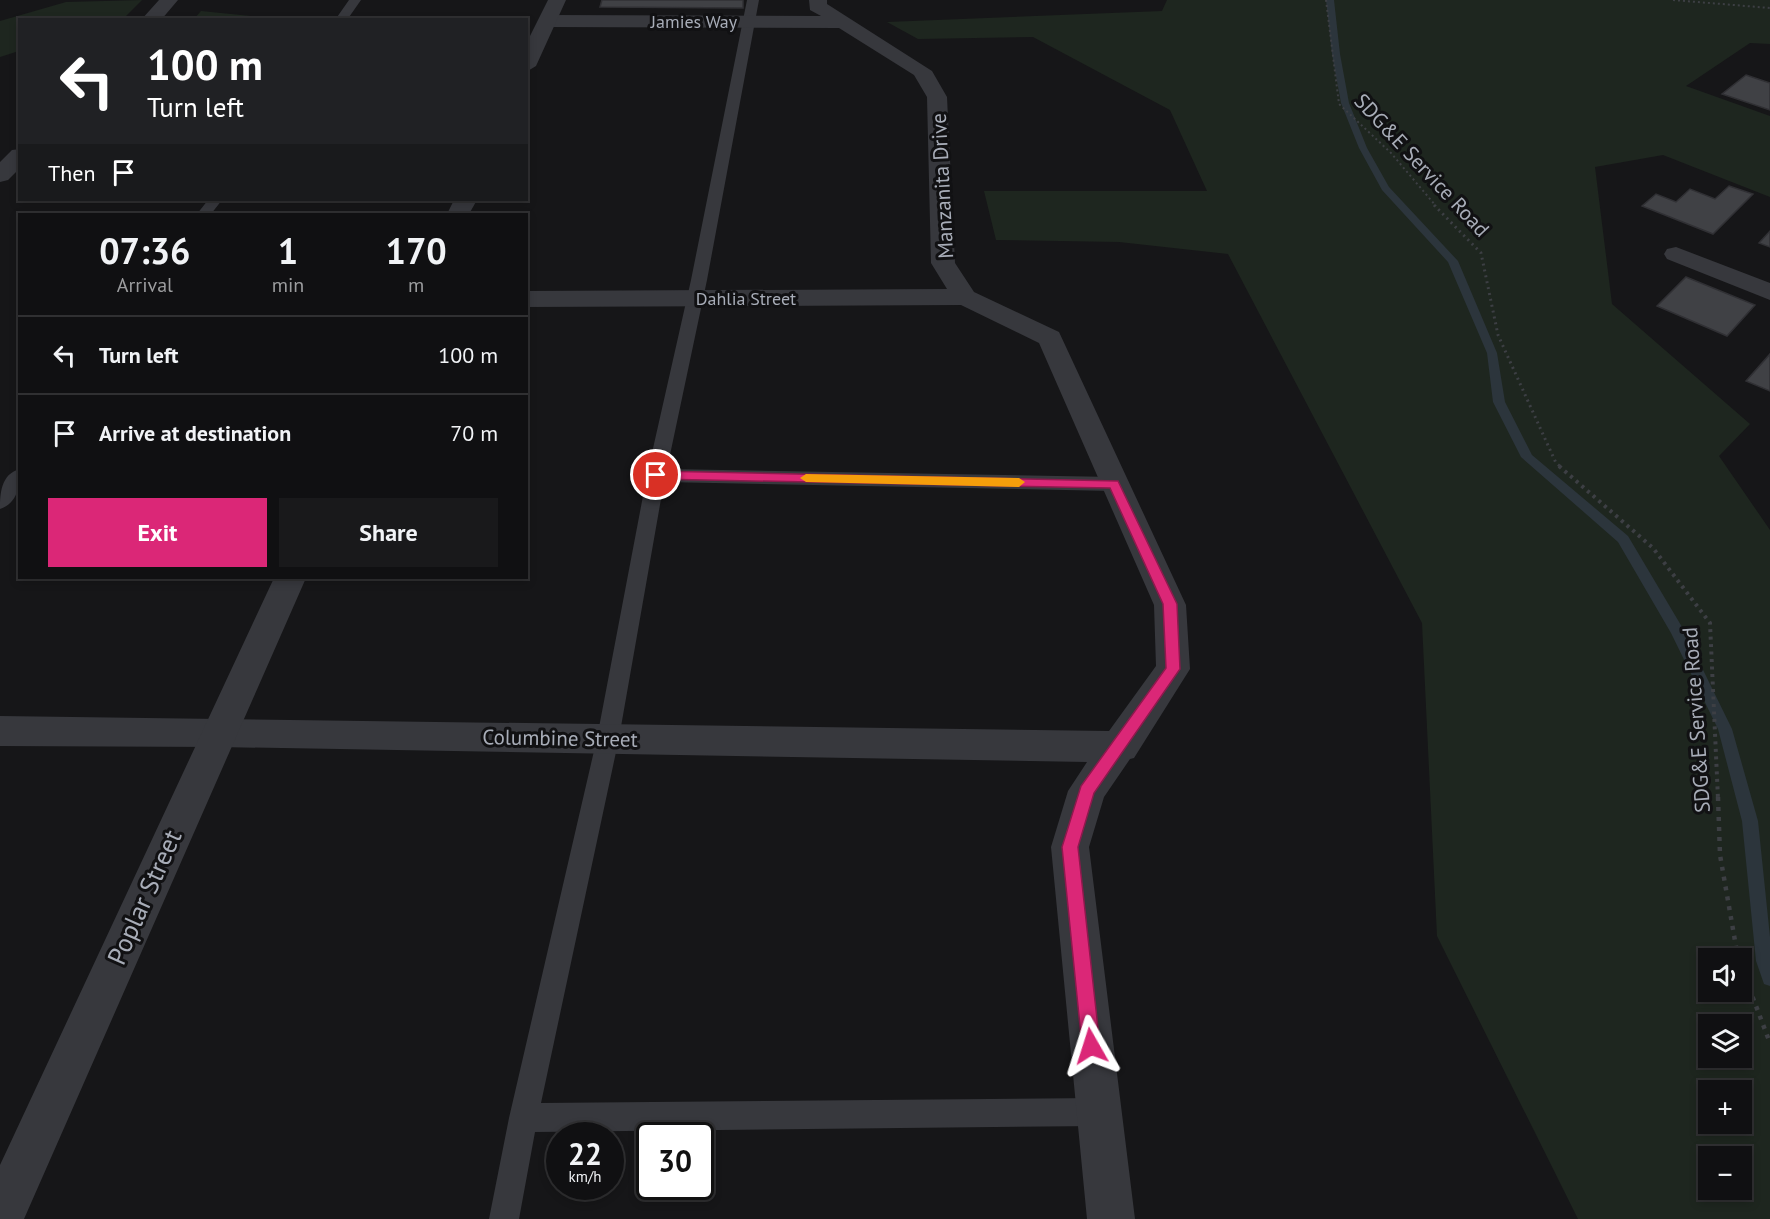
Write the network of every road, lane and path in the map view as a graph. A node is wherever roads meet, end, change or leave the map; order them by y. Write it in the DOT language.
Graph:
graph roads {
  1 [pos="169,0"];
  2 [pos="355,0"];
  3 [pos="557,0"];
  4 [pos="753,0"];
  5 [pos="1326,0"];
  6 [pos="1673,0"];
  7 [pos="1770,8"];
  8 [pos="829,11"];
  9 [pos="152,18"];
  10 [pos="342,18"];
  11 [pos="548,21"];
  12 [pos="748,22"];
  13 [pos="528,62"];
  14 [pos="18,156"];
  15 [pos="0,175"];
  16 [pos="214,201"];
  17 [pos="205,213"];
  18 [pos="1676,254"];
  19 [pos="1770,292"];
  20 [pos="965,297"];
  21 [pos="696,298"];
  22 [pos="528,299"];
  23 [pos="656,475"];
  24 [pos="18,478"];
  25 [pos="1114,484"];
  26 [pos="0,502"];
  27 [pos="290,579"];
  28 [pos="0,731"];
  29 [pos="219,732"];
  30 [pos="608,738"];
  31 [pos="1121,747"];
  32 [pos="1736,948"];
  33 [pos="1752,995"];
  34 [pos="1770,1042"];
  35 [pos="1098,1112"];
  36 [pos="523,1118"];
  37 [pos="0,1218"];
  38 [pos="504,1219"];
  39 [pos="1111,1219"];
  1 -- 9 [label="street"];
  2 -- 10 [label="lane"];
  3 -- 11 [label="street"];
  4 -- 12 [label="lane"];
  5 -- 32 [label="path, SDG&E Service Road"];
  6 -- 7 [label="path"];
  8 -- 12 [label="street, Jamies Way"];
  8 -- 20 [label="street, Manzanita Drive"];
  11 -- 12 [label="street, Jamies Way"];
  11 -- 13 [label="street"];
  12 -- 21 [label="lane"];
  14 -- 15 [label="street"];
  16 -- 17 [label="lane"];
  18 -- 19 [label="street"];
  20 -- 21 [label="street, Dahlia Street"];
  20 -- 25 [label="street"];
  21 -- 22 [label="street, Dahlia Street"];
  21 -- 23 [label="lane"];
  23 -- 25 [label="lane"];
  23 -- 30 [label="lane"];
  24 -- 26 [label="lane"];
  25 -- 31 [label="street"];
  27 -- 29 [label="street, Poplar Street"];
  28 -- 29 [label="street, Columbine Street"];
  29 -- 30 [label="street, Columbine Street"];
  29 -- 37 [label="street, Poplar Street"];
  30 -- 31 [label="street, Columbine Street"];
  30 -- 36 [label="lane"];
  31 -- 35 [label="street"];
  33 -- 34 [label="path"];
  35 -- 36 [label="lane"];
  35 -- 39 [label="street"];
  36 -- 38 [label="lane"];
}
